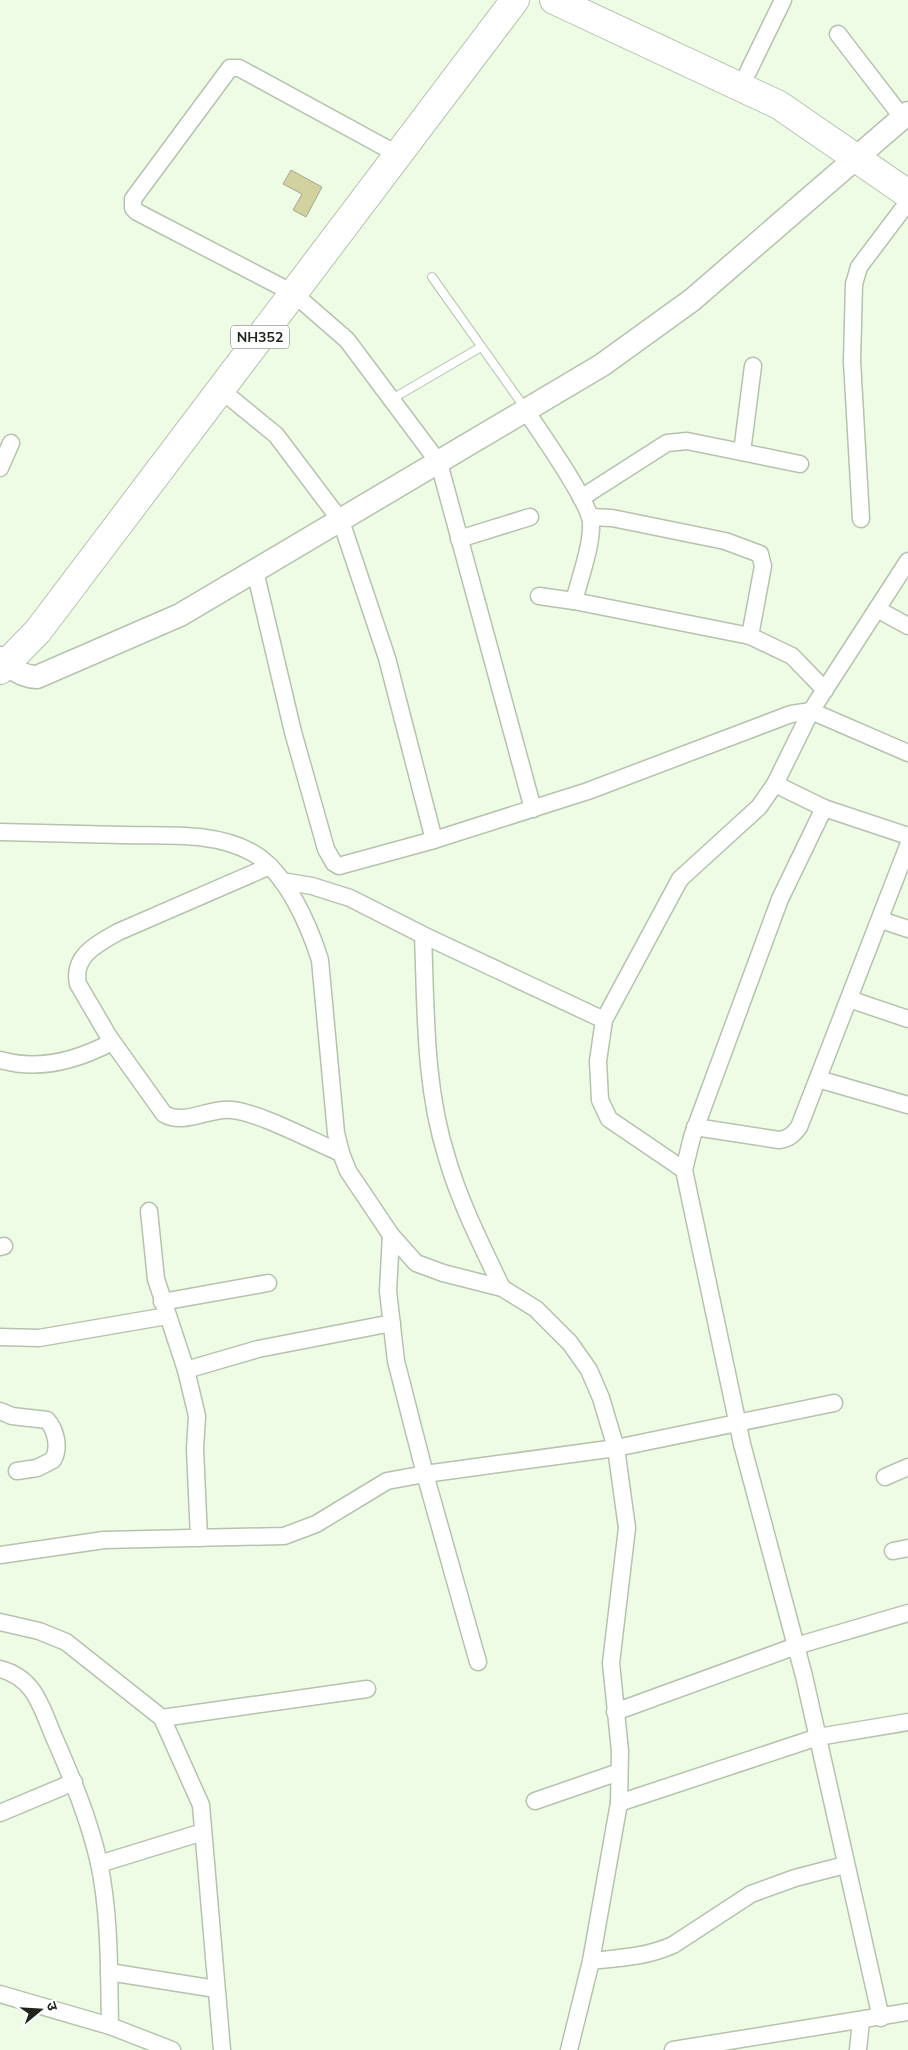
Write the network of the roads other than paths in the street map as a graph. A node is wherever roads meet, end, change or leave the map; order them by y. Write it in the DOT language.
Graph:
graph roads {
  1 [pos="498,0"];
  2 [pos="514,0"];
  3 [pos="554,0"];
  4 [pos="596,0"];
  5 [pos="783,0"];
  6 [pos="838,34"];
  7 [pos="748,72"];
  8 [pos="905,115"];
  9 [pos="863,150"];
  10 [pos="390,151"];
  11 [pos="908,171"];
  12 [pos="908,194"];
  13 [pos="908,202"];
  14 [pos="432,277"];
  15 [pos="287,290"];
  16 [pos="481,347"];
  17 [pos="753,366"];
  18 [pos="220,390"];
  19 [pos="392,399"];
  20 [pos="526,411"];
  21 [pos="10,444"];
  22 [pos="742,452"];
  23 [pos="439,463"];
  24 [pos="800,464"];
  25 [pos="0,468"];
  26 [pos="581,498"];
  27 [pos="530,517"];
  28 [pos="591,517"];
  29 [pos="861,519"];
  30 [pos="341,521"];
  31 [pos="460,539"];
  32 [pos="908,561"];
  33 [pos="255,571"];
  34 [pos="539,596"];
  35 [pos="574,601"];
  36 [pos="877,609"];
  37 [pos="908,626"];
  38 [pos="750,636"];
  39 [pos="2,660"];
  40 [pos="825,690"];
  41 [pos="811,711"];
  42 [pos="908,753"];
  43 [pos="775,784"];
  44 [pos="824,808"];
  45 [pos="533,809"];
  46 [pos="0,832"];
  47 [pos="908,836"];
  48 [pos="434,840"];
  49 [pos="908,846"];
  50 [pos="270,866"];
  51 [pos="282,880"];
  52 [pos="880,920"];
  53 [pos="908,929"];
  54 [pos="423,935"];
  55 [pos="849,999"];
  56 [pos="908,1019"];
  57 [pos="604,1020"];
  58 [pos="112,1042"];
  59 [pos="0,1060"];
  60 [pos="818,1079"];
  61 [pos="908,1105"];
  62 [pos="695,1127"];
  63 [pos="340,1154"];
  64 [pos="684,1170"];
  65 [pos="148,1211"];
  66 [pos="391,1235"];
  67 [pos="268,1283"];
  68 [pos="502,1288"];
  69 [pos="165,1309"];
  70 [pos="392,1323"];
  71 [pos="0,1337"];
  72 [pos="186,1370"];
  73 [pos="834,1403"];
  74 [pos="0,1410"];
  75 [pos="738,1421"];
  76 [pos="616,1448"];
  77 [pos="908,1466"];
  78 [pos="17,1471"];
  79 [pos="425,1474"];
  80 [pos="885,1477"];
  81 [pos="199,1538"];
  82 [pos="0,1555"];
  83 [pos="908,1613"];
  84 [pos="0,1622"];
  85 [pos="796,1646"];
  86 [pos="478,1662"];
  87 [pos="0,1669"];
  88 [pos="367,1689"];
  89 [pos="615,1712"];
  90 [pos="162,1718"];
  91 [pos="908,1722"];
  92 [pos="818,1737"];
  93 [pos="619,1772"];
  94 [pos="74,1782"];
  95 [pos="535,1801"];
  96 [pos="620,1803"];
  97 [pos="0,1812"];
  98 [pos="204,1832"];
  99 [pos="99,1864"];
  100 [pos="845,1865"];
  101 [pos="591,1961"];
  102 [pos="109,1972"];
  103 [pos="216,1989"];
  104 [pos="0,1994"];
  105 [pos="908,2012"];
  106 [pos="881,2018"];
  107 [pos="861,2021"];
  108 [pos="110,2026"];
  109 [pos="169,2050"];
  110 [pos="222,2050"];
  111 [pos="569,2050"];
  112 [pos="673,2050"];
  113 [pos="858,2050"];
  1 -- 10 [label="highway, NH352"];
  2 -- 10 [label="highway, NH352"];
  3 -- 9 [label="highway"];
  4 -- 7 [label="highway"];
  5 -- 7 [label="street"];
  6 -- 8 [label="street"];
  7 -- 9 [label="highway"];
  8 -- 9 [label="street"];
  9 -- 11 [label="highway"];
  9 -- 12 [label="highway"];
  9 -- 20 [label="street"];
  10 -- 15 [label="highway, NH352"];
  10 -- 15 [label="street"];
  13 -- 29 [label="street"];
  14 -- 16 [label="lane"];
  15 -- 18 [label="highway, NH352"];
  15 -- 19 [label="street"];
  15 -- 39 [label="highway, NH352"];
  16 -- 19 [label="lane"];
  16 -- 20 [label="lane"];
  17 -- 22 [label="street"];
  18 -- 30 [label="street"];
  18 -- 39 [label="highway, NH352"];
  19 -- 23 [label="street"];
  20 -- 23 [label="street"];
  20 -- 26 [label="street"];
  21 -- 25 [label="street"];
  22 -- 24 [label="street"];
  22 -- 26 [label="street"];
  23 -- 30 [label="street"];
  23 -- 31 [label="street"];
  26 -- 28 [label="street"];
  27 -- 31 [label="street"];
  28 -- 35 [label="street"];
  28 -- 38 [label="street"];
  30 -- 33 [label="street"];
  30 -- 48 [label="street"];
  31 -- 45 [label="street"];
  32 -- 36 [label="street"];
  33 -- 39 [label="street"];
  33 -- 48 [label="street"];
  34 -- 35 [label="street"];
  35 -- 38 [label="street"];
  36 -- 37 [label="street"];
  36 -- 40 [label="street"];
  38 -- 40 [label="street"];
  40 -- 41 [label="street"];
  41 -- 42 [label="street"];
  41 -- 43 [label="street"];
  41 -- 45 [label="street"];
  43 -- 44 [label="street"];
  43 -- 57 [label="street"];
  44 -- 47 [label="street"];
  44 -- 62 [label="street"];
  45 -- 48 [label="street"];
  46 -- 50 [label="street"];
  49 -- 52 [label="street"];
  50 -- 51 [label="street"];
  50 -- 58 [label="street"];
  51 -- 54 [label="street"];
  51 -- 63 [label="street"];
  52 -- 53 [label="street"];
  52 -- 55 [label="street"];
  54 -- 57 [label="street"];
  54 -- 68 [label="street"];
  55 -- 56 [label="street"];
  55 -- 60 [label="street"];
  57 -- 64 [label="street"];
  58 -- 59 [label="street"];
  58 -- 63 [label="street"];
  60 -- 61 [label="street"];
  60 -- 62 [label="street"];
  62 -- 64 [label="street"];
  63 -- 66 [label="street"];
  64 -- 75 [label="street"];
  65 -- 69 [label="street"];
  66 -- 68 [label="street"];
  66 -- 70 [label="street"];
  67 -- 69 [label="street"];
  68 -- 76 [label="street"];
  69 -- 71 [label="street"];
  69 -- 72 [label="street"];
  70 -- 72 [label="street"];
  70 -- 79 [label="street"];
  72 -- 81 [label="street"];
  73 -- 75 [label="street"];
  74 -- 78 [label="street"];
  75 -- 76 [label="street"];
  75 -- 85 [label="street"];
  76 -- 79 [label="street"];
  76 -- 89 [label="street"];
  77 -- 80 [label="street"];
  79 -- 81 [label="street"];
  79 -- 86 [label="street"];
  81 -- 82 [label="street"];
  83 -- 85 [label="street"];
  84 -- 90 [label="street"];
  85 -- 89 [label="street"];
  85 -- 92 [label="street"];
  87 -- 94 [label="street"];
  88 -- 90 [label="street"];
  89 -- 93 [label="street"];
  90 -- 98 [label="street"];
  91 -- 92 [label="street"];
  92 -- 96 [label="street"];
  92 -- 100 [label="street"];
  93 -- 95 [label="street"];
  93 -- 96 [label="street"];
  94 -- 97 [label="street"];
  94 -- 99 [label="street"];
  96 -- 101 [label="street"];
  98 -- 99 [label="street"];
  98 -- 103 [label="street"];
  99 -- 102 [label="street"];
  100 -- 101 [label="street"];
  100 -- 106 [label="street"];
  101 -- 111 [label="street"];
  102 -- 103 [label="street"];
  102 -- 108 [label="street"];
  103 -- 110 [label="street"];
  104 -- 108 [label="street"];
  105 -- 106 [label="street"];
  106 -- 107 [label="street"];
  107 -- 112 [label="street"];
  107 -- 113 [label="street"];
  108 -- 109 [label="street"];
}
